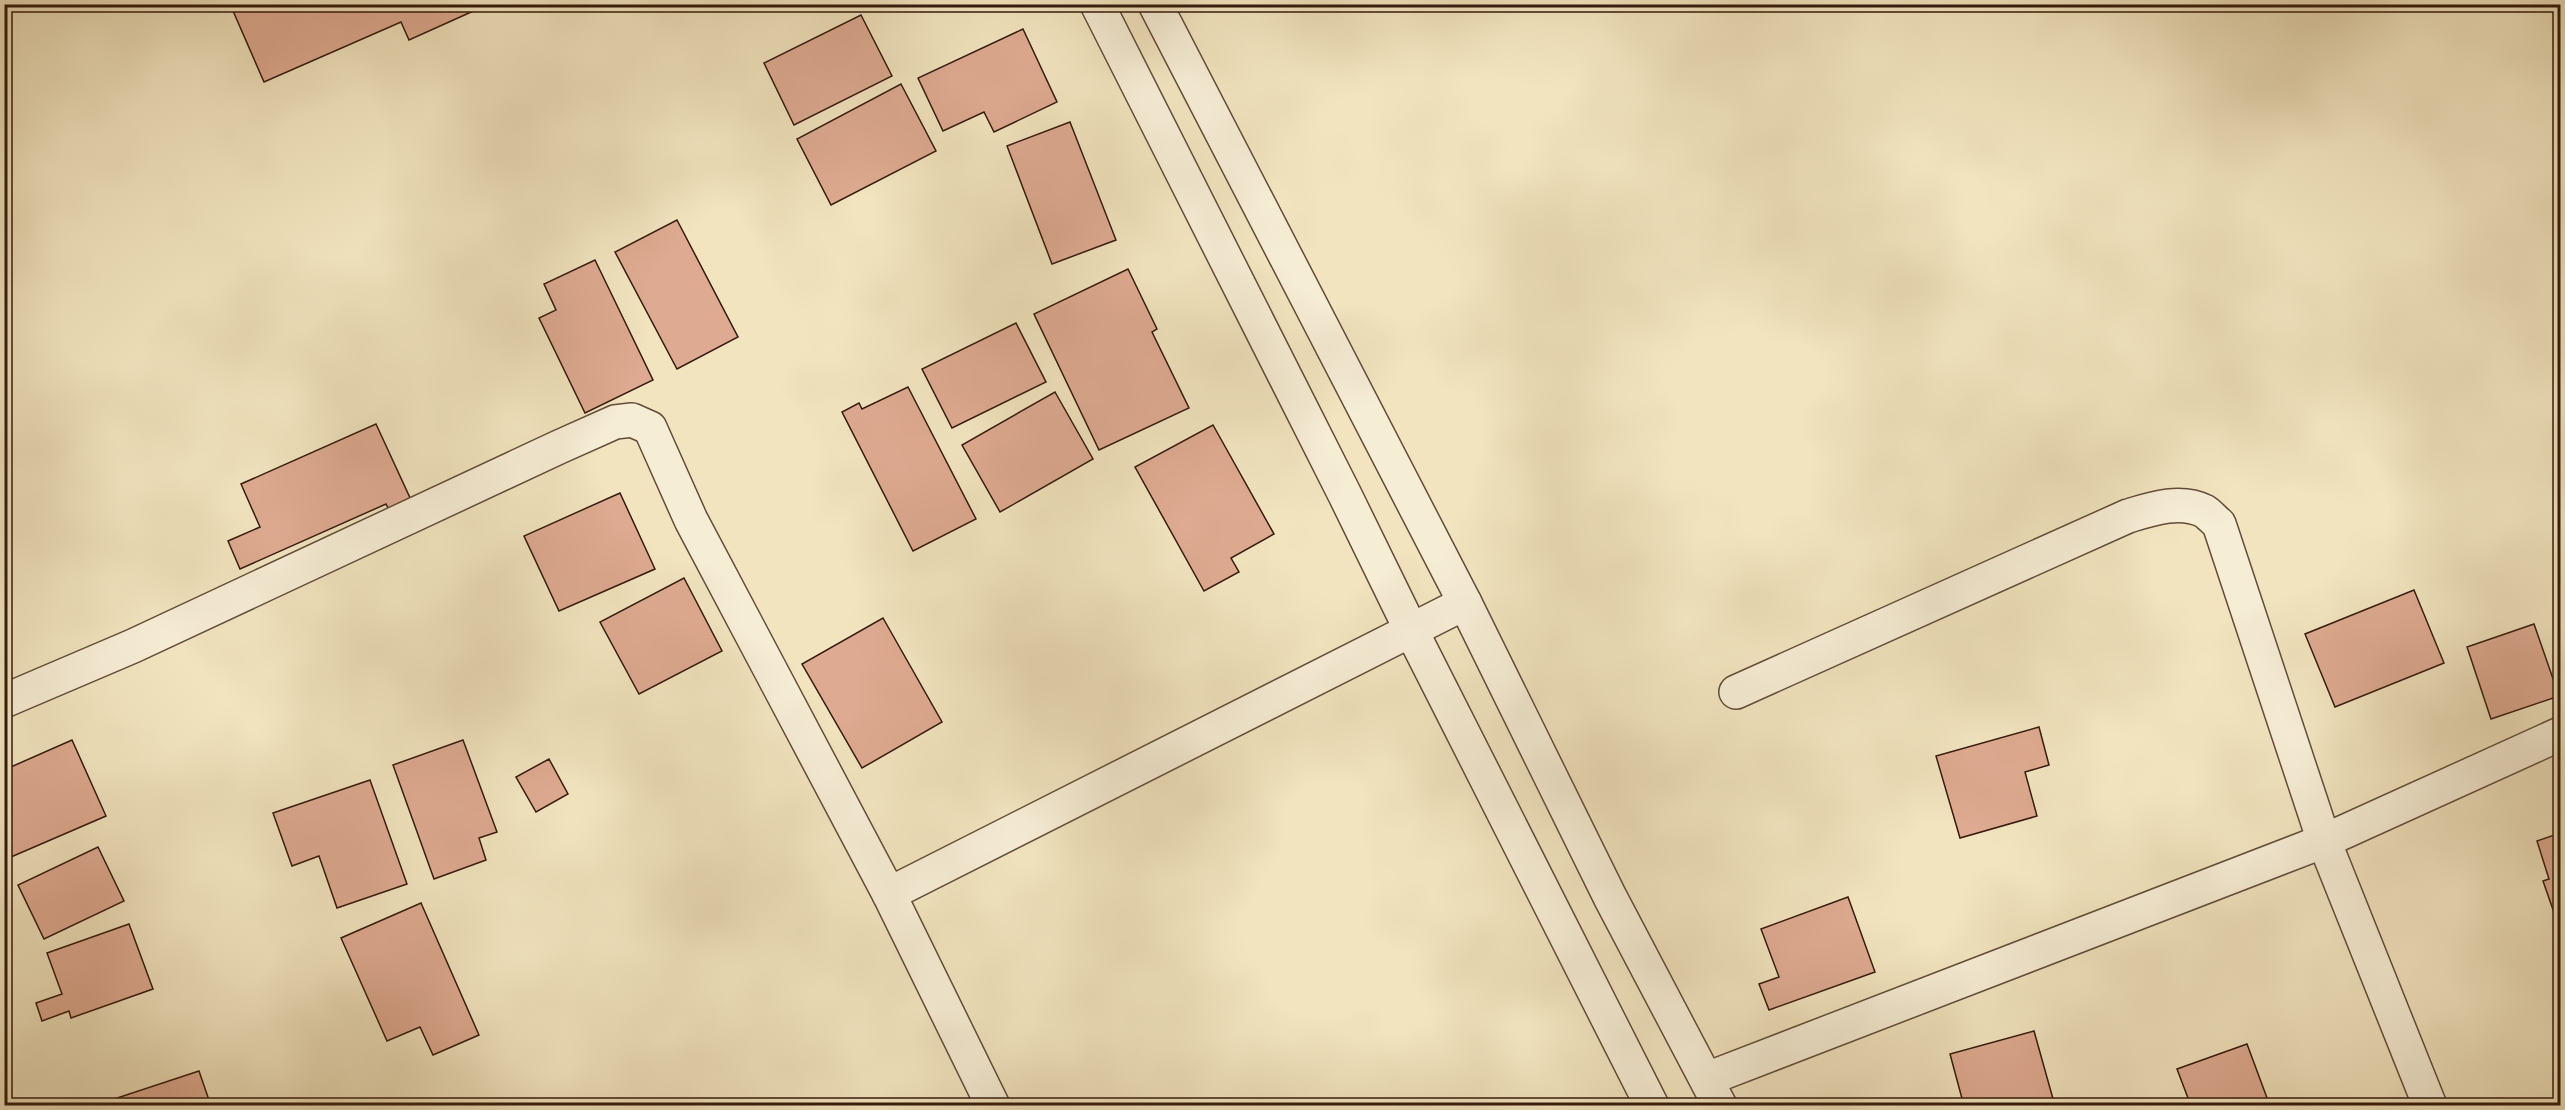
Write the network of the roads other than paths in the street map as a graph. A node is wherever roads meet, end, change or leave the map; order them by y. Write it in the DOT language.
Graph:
graph roads {
  1 [pos="1097,4"];
  2 [pos="1155,4"];
  3 [pos="1465,603"];
  4 [pos="1411,630"];
  5 [pos="1736,692"];
  6 [pos="4,701"];
  7 [pos="2560,734"];
  8 [pos="2324,841"];
  9 [pos="889,894"];
  10 [pos="1713,1092"];
  11 [pos="993,1106"];
  12 [pos="1652,1106"];
  13 [pos="2430,1106"];
  1 -- 4 [label="street"];
  2 -- 3 [label="street"];
  3 -- 4 [label="street"];
  3 -- 10 [label="street"];
  4 -- 9 [label="street"];
  4 -- 12 [label="street"];
  5 -- 8 [label="street"];
  6 -- 9 [label="street"];
  7 -- 8 [label="street"];
  8 -- 10 [label="street"];
  8 -- 13 [label="street"];
  9 -- 11 [label="street"];
}
